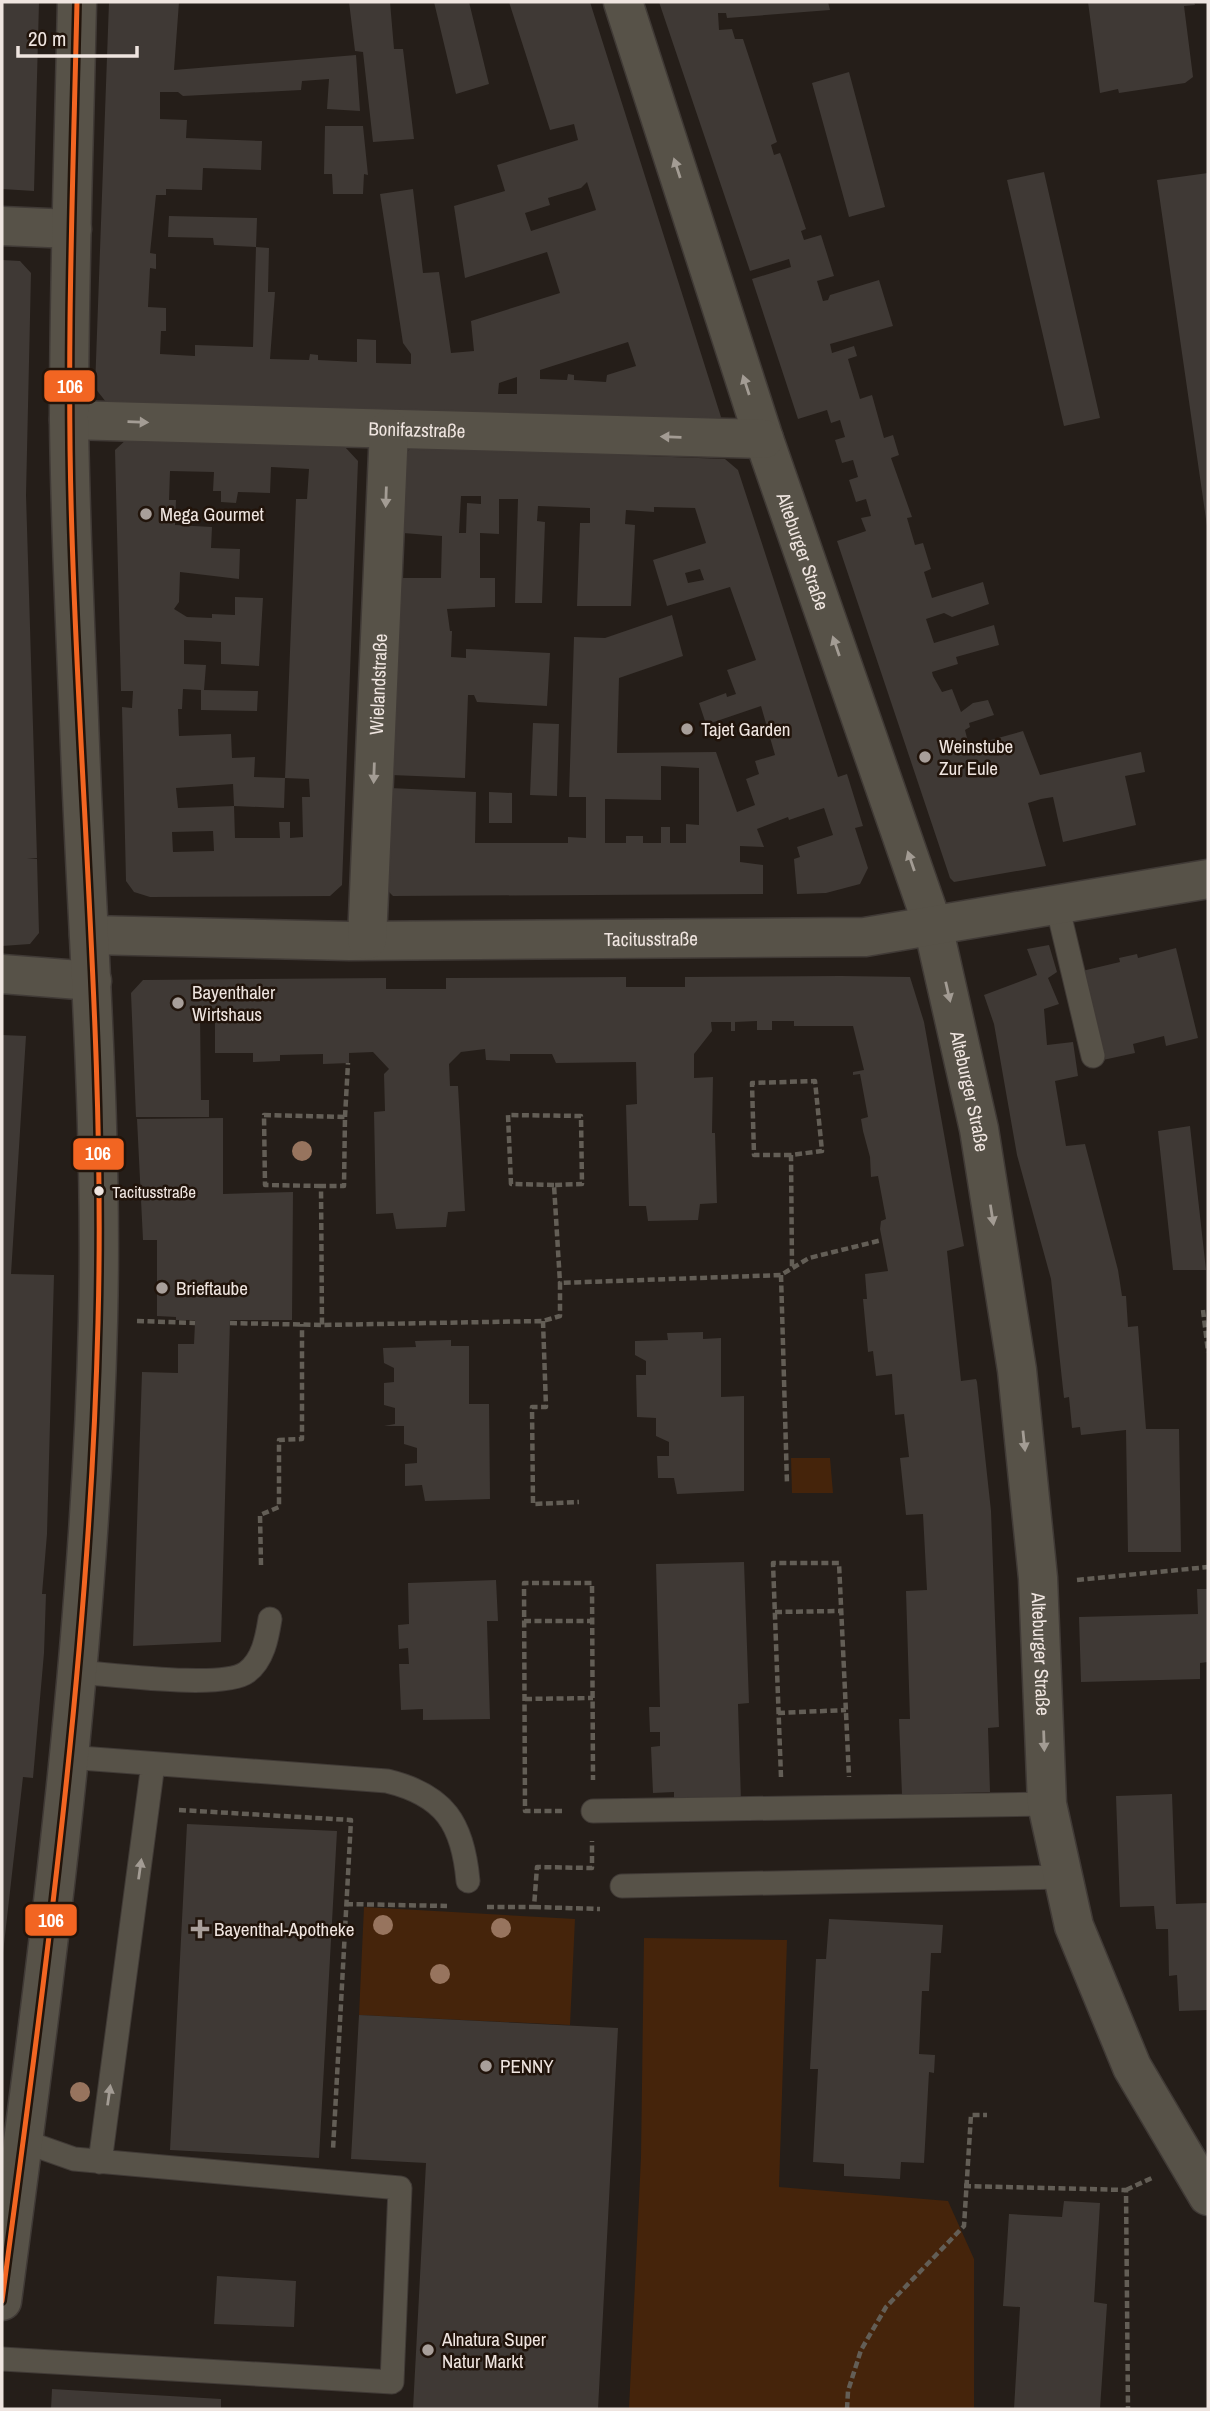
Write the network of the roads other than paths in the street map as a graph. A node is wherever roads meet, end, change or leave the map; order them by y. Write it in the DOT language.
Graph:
graph roads {
  1 [pos="77,2"];
  2 [pos="623,2"];
  3 [pos="2,226"];
  4 [pos="72,229"];
  5 [pos="69,420"];
  6 [pos="389,429"];
  7 [pos="764,439"];
  8 [pos="1208,879"];
  9 [pos="1057,905"];
  10 [pos="933,926"];
  11 [pos="89,935"];
  12 [pos="367,940"];
  13 [pos="2,974"];
  14 [pos="92,981"];
  15 [pos="1093,1056"];
  16 [pos="270,1619"];
  17 [pos="76,1672"];
  18 [pos="67,1757"];
  19 [pos="153,1763"];
  20 [pos="1047,1804"];
  21 [pos="593,1811"];
  22 [pos="1063,1877"];
  23 [pos="468,1881"];
  24 [pos="622,1886"];
  25 [pos="12,2140"];
  26 [pos="100,2162"];
  27 [pos="1201,2186"];
  28 [pos="2,2301"];
  29 [pos="2,2359"];
  1 -- 4 [label="street"];
  7 -- 2 [label="street, Alteburger Straße, one-way"];
  3 -- 4 [label="street"];
  4 -- 5 [label="street"];
  5 -- 6 [label="street, Bonifazstraße, one-way"];
  5 -- 11 [label="street"];
  7 -- 6 [label="street, Bonifazstraße, one-way"];
  6 -- 12 [label="street, Wielandstraße, one-way"];
  10 -- 7 [label="street, Alteburger Straße, one-way"];
  8 -- 9 [label="street, Tacitusstraße"];
  9 -- 10 [label="street, Tacitusstraße"];
  9 -- 15 [label="lane"];
  10 -- 12 [label="street, Tacitusstraße"];
  10 -- 20 [label="street, Alteburger Straße, one-way"];
  11 -- 12 [label="street, Tacitusstraße"];
  11 -- 14 [label="street"];
  13 -- 14 [label="street"];
  14 -- 17 [label="street"];
  16 -- 17 [label="lane"];
  17 -- 18 [label="street"];
  18 -- 19 [label="lane"];
  18 -- 25 [label="street"];
  19 -- 23 [label="lane"];
  26 -- 19 [label="lane, one-way"];
  20 -- 21 [label="lane"];
  20 -- 22 [label="street, Alteburger Straße"];
  22 -- 24 [label="lane"];
  22 -- 27 [label="street, Alteburger Straße"];
  25 -- 26 [label="lane"];
  25 -- 28 [label="street"];
  26 -- 29 [label="lane"];
}
